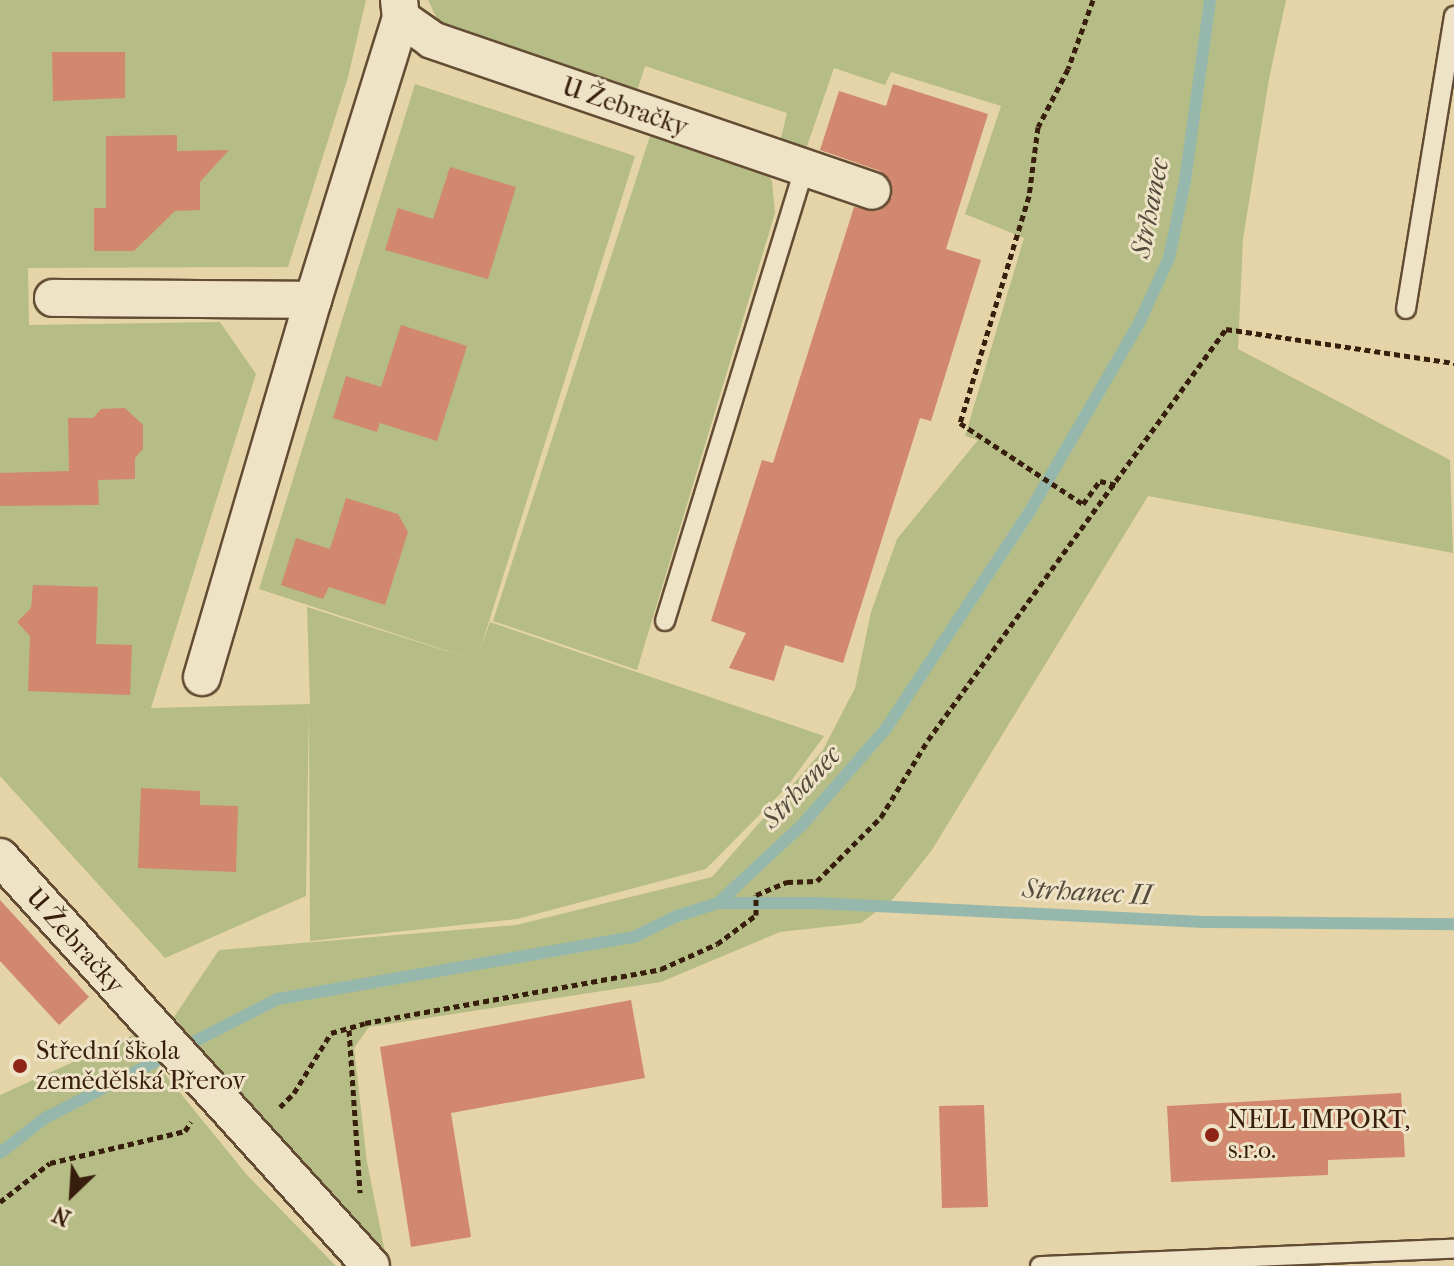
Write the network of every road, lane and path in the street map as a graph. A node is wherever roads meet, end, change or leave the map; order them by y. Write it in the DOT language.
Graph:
graph roads {
  1 [pos="1093,0"];
  2 [pos="400,9"];
  3 [pos="1454,16"];
  4 [pos="804,168"];
  5 [pos="872,191"];
  6 [pos="53,298"];
  7 [pos="313,300"];
  8 [pos="1406,309"];
  9 [pos="1454,363"];
  10 [pos="1116,485"];
  11 [pos="665,621"];
  12 [pos="202,677"];
  13 [pos="0,857"];
  14 [pos="349,1030"];
  15 [pos="209,1090"];
  16 [pos="251,1135"];
  17 [pos="360,1196"];
  18 [pos="0,1202"];
  19 [pos="1454,1249"];
  20 [pos="1174,1264"];
  21 [pos="371,1266"];
  22 [pos="1040,1266"];
  1 -- 10 [label="path"];
  2 -- 4 [label="street, U Žebračky"];
  2 -- 7 [label="street"];
  3 -- 8 [label="lane"];
  4 -- 5 [label="street, U Žebračky"];
  4 -- 11 [label="lane"];
  6 -- 7 [label="street"];
  7 -- 12 [label="street"];
  9 -- 10 [label="path"];
  10 -- 14 [label="path"];
  13 -- 15 [label="street, U Žebračky"];
  14 -- 16 [label="path"];
  14 -- 17 [label="path"];
  15 -- 16 [label="street, U Žebračky"];
  15 -- 18 [label="path"];
  16 -- 21 [label="street, U Žebračky"];
  19 -- 20 [label="lane"];
  20 -- 22 [label="lane"];
}
